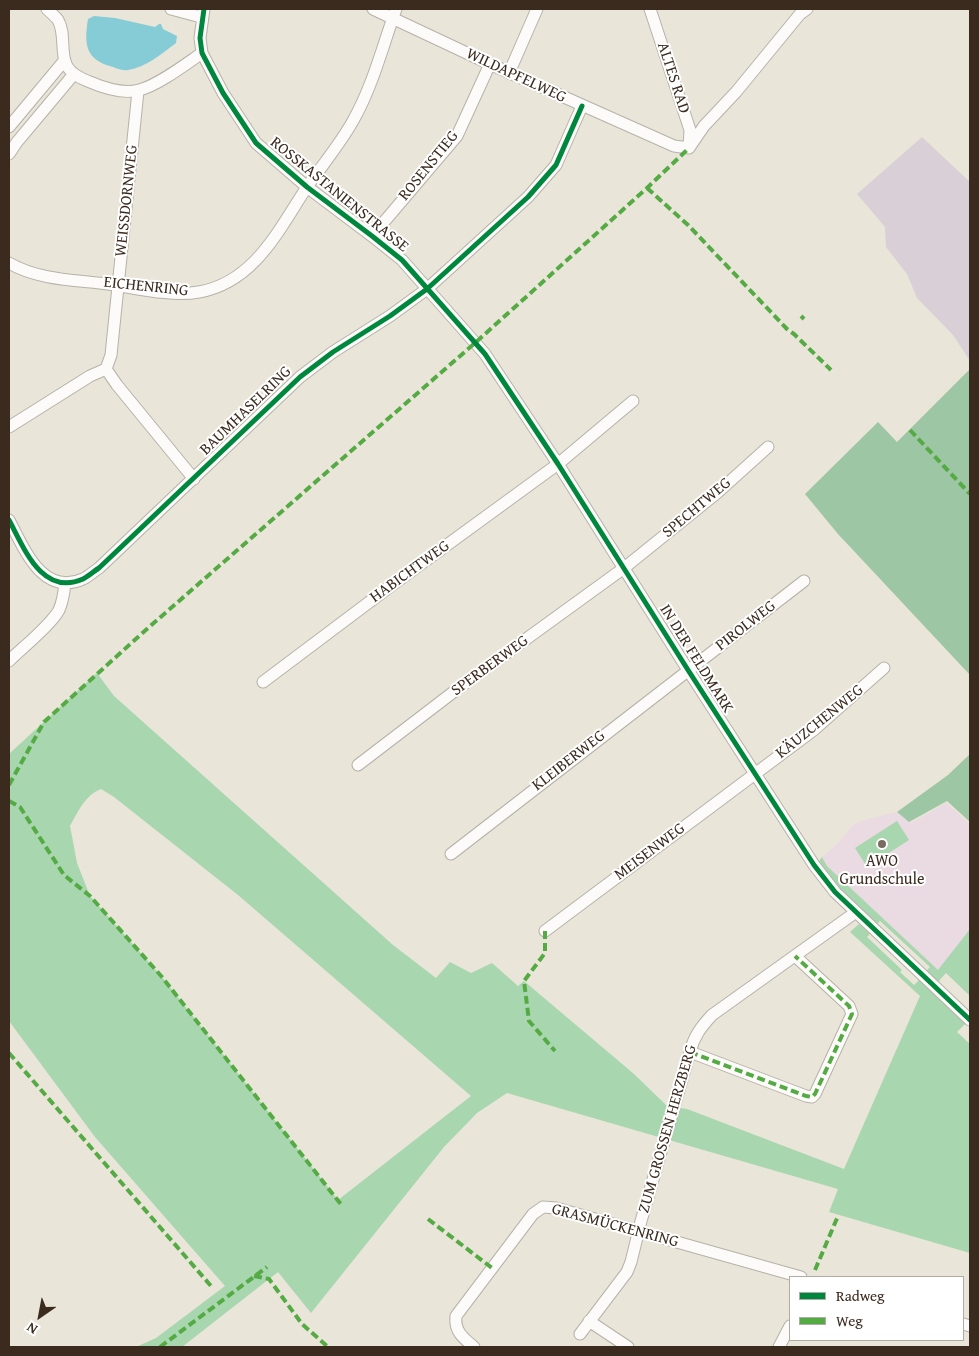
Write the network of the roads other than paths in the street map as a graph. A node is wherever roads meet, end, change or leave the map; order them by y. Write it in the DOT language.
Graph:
graph roads {
  1 [pos="47,9"];
  2 [pos="171,9"];
  3 [pos="373,9"];
  4 [pos="538,9"];
  5 [pos="650,9"];
  6 [pos="807,9"];
  7 [pos="203,13"];
  8 [pos="394,13"];
  9 [pos="202,54"];
  10 [pos="64,61"];
  11 [pos="490,64"];
  12 [pos="509,73"];
  13 [pos="74,74"];
  14 [pos="138,91"];
  15 [pos="582,106"];
  16 [pos="9,127"];
  17 [pos="689,148"];
  18 [pos="9,154"];
  19 [pos="307,188"];
  20 [pos="372,236"];
  21 [pos="9,264"];
  22 [pos="118,286"];
  23 [pos="427,288"];
  24 [pos="106,369"];
  25 [pos="633,401"];
  26 [pos="9,427"];
  27 [pos="768,447"];
  28 [pos="558,464"];
  29 [pos="194,479"];
  30 [pos="9,520"];
  31 [pos="624,568"];
  32 [pos="804,581"];
  33 [pos="64,583"];
  34 [pos="9,661"];
  35 [pos="884,668"];
  36 [pos="688,670"];
  37 [pos="263,682"];
  38 [pos="358,765"];
  39 [pos="755,774"];
  40 [pos="451,854"];
  41 [pos="856,912"];
  42 [pos="545,931"];
  43 [pos="795,956"];
  44 [pos="970,1020"];
  45 [pos="690,1052"];
  46 [pos="639,1231"];
  47 [pos="796,1276"];
  48 [pos="589,1321"];
  49 [pos="789,1328"];
  50 [pos="580,1334"];
  51 [pos="474,1347"];
  52 [pos="628,1347"];
  53 [pos="779,1347"];
  1 -- 10 [label="street"];
  2 -- 7 [label="street"];
  3 -- 8 [label="street, WILDAPFELWEG"];
  4 -- 12 [label="street"];
  5 -- 17 [label="street, ALTES RAD"];
  6 -- 17 [label="street"];
  7 -- 9 [label="street, ROSSKASTANIENSTRASSE"];
  8 -- 11 [label="street, WILDAPFELWEG"];
  8 -- 19 [label="street, EICHENRING"];
  9 -- 14 [label="street"];
  9 -- 19 [label="street, ROSSKASTANIENSTRASSE"];
  10 -- 13 [label="street"];
  10 -- 16 [label="street"];
  11 -- 12 [label="street, WILDAPFELWEG"];
  11 -- 20 [label="street, ROSENSTIEG"];
  12 -- 15 [label="street, WILDAPFELWEG"];
  13 -- 14 [label="street"];
  13 -- 18 [label="street"];
  14 -- 22 [label="street, WEISSDORNWEG"];
  15 -- 17 [label="street, WILDAPFELWEG"];
  15 -- 23 [label="street, BAUMHASELRING"];
  19 -- 20 [label="street, ROSSKASTANIENSTRASSE"];
  19 -- 22 [label="street, EICHENRING"];
  20 -- 23 [label="street, ROSSKASTANIENSTRASSE"];
  21 -- 22 [label="street, EICHENRING"];
  22 -- 24 [label="street, WEISSDORNWEG"];
  23 -- 28 [label="street, IN DER FELDMARK"];
  23 -- 29 [label="street, BAUMHASELRING"];
  24 -- 26 [label="street"];
  24 -- 29 [label="street"];
  25 -- 28 [label="street, HABICHTWEG"];
  27 -- 31 [label="street, SPECHTWEG"];
  28 -- 31 [label="street, IN DER FELDMARK"];
  28 -- 37 [label="street, HABICHTWEG"];
  29 -- 33 [label="street, BAUMHASELRING"];
  30 -- 33 [label="street"];
  31 -- 36 [label="street, IN DER FELDMARK"];
  31 -- 38 [label="street, SPERBERWEG"];
  32 -- 36 [label="street, PIROLWEG"];
  33 -- 34 [label="street"];
  35 -- 39 [label="street, KÄUZCHENWEG"];
  36 -- 39 [label="street, IN DER FELDMARK"];
  36 -- 40 [label="street, KLEIBERWEG"];
  39 -- 41 [label="street, IN DER FELDMARK"];
  39 -- 42 [label="street, MEISENWEG"];
  41 -- 43 [label="street, ZUM GROSSEN HERZBERG"];
  41 -- 44 [label="street, IN DER FELDMARK"];
  43 -- 45 [label="street, ZUM GROSSEN HERZBERG"];
  43 -- 45 [label="street"];
  45 -- 46 [label="street, ZUM GROSSEN HERZBERG"];
  46 -- 47 [label="street, GRASMÜCKENRING"];
  46 -- 48 [label="street, ZUM GROSSEN HERZBERG"];
  46 -- 51 [label="street, GRASMÜCKENRING"];
  48 -- 50 [label="street, ZUM GROSSEN HERZBERG"];
  48 -- 52 [label="street"];
  49 -- 53 [label="street"];
}
